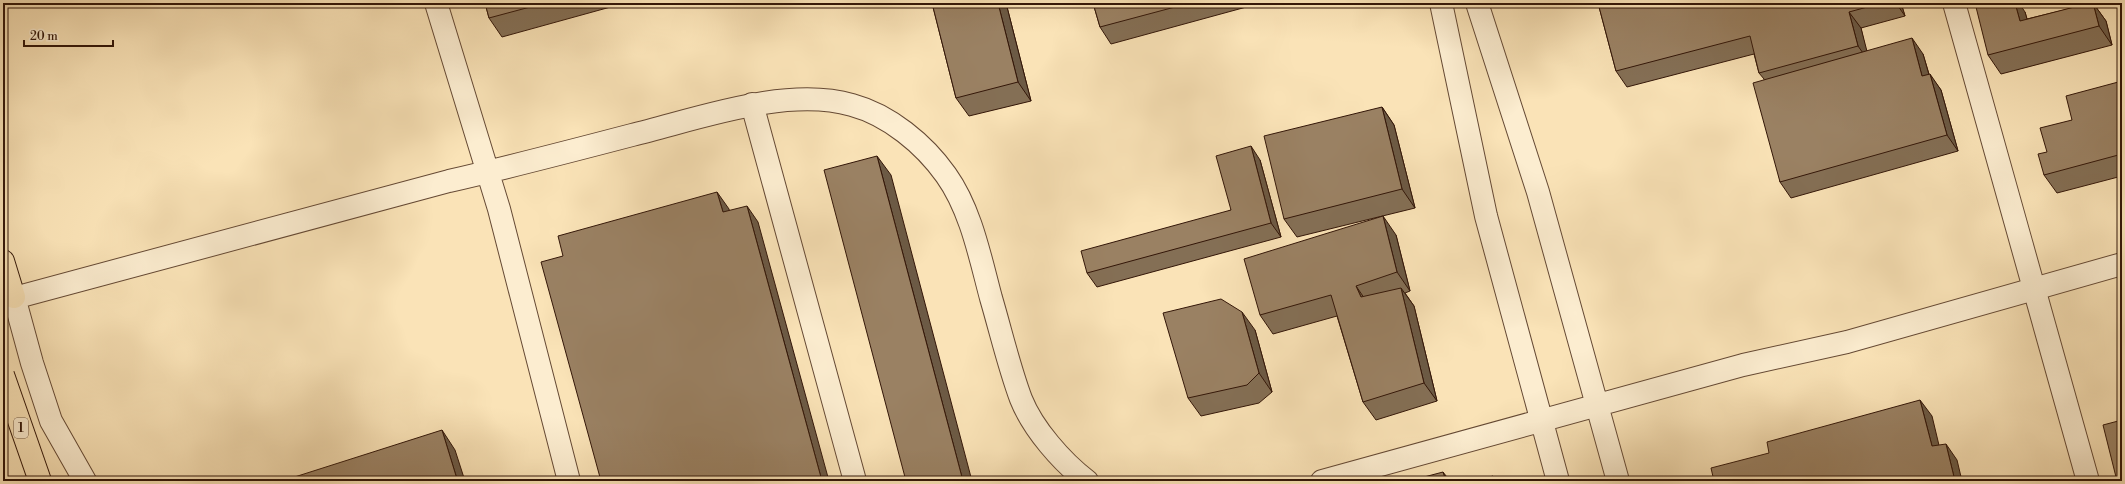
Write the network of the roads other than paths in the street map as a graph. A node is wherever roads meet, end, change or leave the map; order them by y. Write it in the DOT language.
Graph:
graph roads {
  1 [pos="436,3"];
  2 [pos="1441,3"];
  3 [pos="1477,3"];
  4 [pos="1954,3"];
  5 [pos="752,104"];
  6 [pos="487,172"];
  7 [pos="3,261"];
  8 [pos="2122,264"];
  9 [pos="2033,289"];
  10 [pos="9,299"];
  11 [pos="3,375"];
  12 [pos="3,401"];
  13 [pos="1597,405"];
  14 [pos="1542,420"];
  15 [pos="40,481"];
  16 [pos="45,481"];
  17 [pos="85,481"];
  18 [pos="569,481"];
  19 [pos="855,481"];
  20 [pos="1087,481"];
  21 [pos="1322,481"];
  22 [pos="1558,481"];
  23 [pos="1618,481"];
  24 [pos="2088,481"];
  1 -- 6 [label="street"];
  2 -- 14 [label="street"];
  3 -- 13 [label="street"];
  4 -- 9 [label="street"];
  5 -- 6 [label="street"];
  5 -- 19 [label="street"];
  5 -- 20 [label="street"];
  6 -- 10 [label="street"];
  6 -- 18 [label="street"];
  7 -- 10 [label="highway"];
  8 -- 9 [label="street"];
  9 -- 13 [label="street"];
  9 -- 24 [label="street"];
  10 -- 17 [label="street"];
  11 -- 15 [label="highway, 1, bridge"];
  12 -- 16 [label="street"];
  13 -- 14 [label="street"];
  13 -- 23 [label="street"];
  14 -- 21 [label="street"];
  14 -- 22 [label="street"];
}
